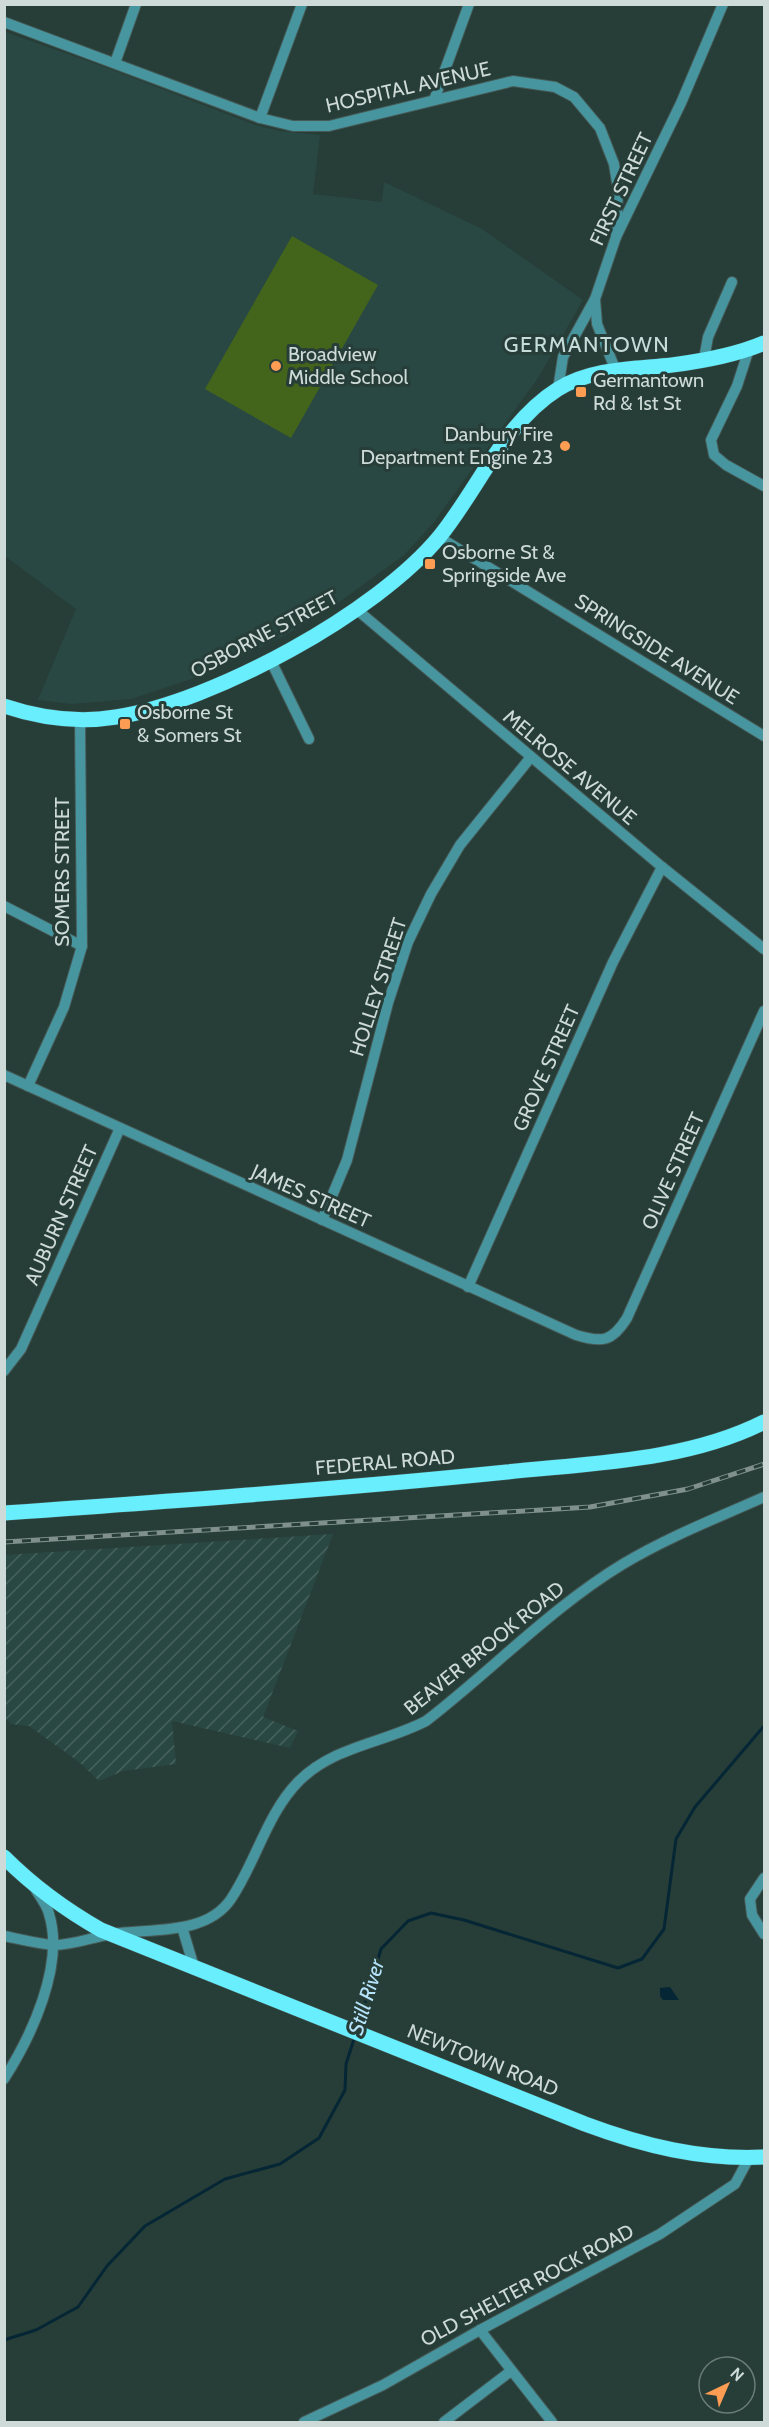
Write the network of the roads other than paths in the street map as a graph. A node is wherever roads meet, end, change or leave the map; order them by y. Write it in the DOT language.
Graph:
graph roads {
  1 [pos="136,4"];
  2 [pos="302,4"];
  3 [pos="469,4"];
  4 [pos="723,4"];
  5 [pos="4,22"];
  6 [pos="115,63"];
  7 [pos="434,100"];
  8 [pos="260,118"];
  9 [pos="616,237"];
  10 [pos="732,282"];
  11 [pos="595,299"];
  12 [pos="765,343"];
  13 [pos="749,349"];
  14 [pos="704,359"];
  15 [pos="616,371"];
  16 [pos="558,388"];
  17 [pos="765,486"];
  18 [pos="439,537"];
  19 [pos="356,609"];
  20 [pos="270,659"];
  21 [pos="4,706"];
  22 [pos="80,720"];
  23 [pos="765,736"];
  24 [pos="309,739"];
  25 [pos="531,757"];
  26 [pos="662,867"];
  27 [pos="4,906"];
  28 [pos="82,946"];
  29 [pos="765,949"];
  30 [pos="765,1011"];
  31 [pos="4,1075"];
  32 [pos="28,1086"];
  33 [pos="120,1128"];
  34 [pos="322,1220"];
  35 [pos="468,1287"];
  36 [pos="606,1340"];
  37 [pos="4,1371"];
  38 [pos="765,1422"];
  39 [pos="765,1497"];
  40 [pos="4,1513"];
  41 [pos="4,1857"];
  42 [pos="765,1878"];
  43 [pos="34,1887"];
  44 [pos="182,1927"];
  45 [pos="111,1934"];
  46 [pos="765,1934"];
  47 [pos="4,1936"];
  48 [pos="53,1945"];
  49 [pos="194,1967"];
  50 [pos="4,2079"];
  51 [pos="757,2157"];
  52 [pos="480,2330"];
  53 [pos="511,2371"];
  54 [pos="304,2422"];
  55 [pos="444,2422"];
  56 [pos="552,2422"];
  1 -- 6 [label="street"];
  2 -- 8 [label="street"];
  3 -- 7 [label="street"];
  4 -- 9 [label="street, FIRST STREET"];
  5 -- 6 [label="street, HOSPITAL AVENUE"];
  6 -- 8 [label="street, HOSPITAL AVENUE"];
  7 -- 8 [label="street, HOSPITAL AVENUE"];
  7 -- 9 [label="street, HOSPITAL AVENUE"];
  9 -- 11 [label="street, FIRST STREET"];
  10 -- 14 [label="street"];
  11 -- 15 [label="street"];
  11 -- 16 [label="street, FIRST STREET"];
  12 -- 13 [label="main road, OSBORNE STREET"];
  13 -- 14 [label="main road, OSBORNE STREET"];
  13 -- 17 [label="street"];
  14 -- 15 [label="main road, OSBORNE STREET"];
  15 -- 16 [label="main road, OSBORNE STREET"];
  16 -- 18 [label="main road, OSBORNE STREET"];
  18 -- 19 [label="main road, OSBORNE STREET"];
  18 -- 23 [label="street, SPRINGSIDE AVENUE"];
  19 -- 20 [label="main road, OSBORNE STREET"];
  19 -- 25 [label="street, MELROSE AVENUE"];
  20 -- 22 [label="main road, OSBORNE STREET"];
  20 -- 24 [label="street"];
  21 -- 22 [label="main road, OSBORNE STREET"];
  22 -- 28 [label="street, SOMERS STREET"];
  25 -- 26 [label="street, MELROSE AVENUE"];
  25 -- 34 [label="street, HOLLEY STREET"];
  26 -- 29 [label="street, MELROSE AVENUE"];
  26 -- 35 [label="street, GROVE STREET"];
  27 -- 28 [label="street"];
  28 -- 32 [label="street, SOMERS STREET"];
  30 -- 36 [label="street, OLIVE STREET"];
  31 -- 32 [label="street, JAMES STREET"];
  32 -- 33 [label="street, JAMES STREET"];
  33 -- 34 [label="street, JAMES STREET"];
  33 -- 37 [label="street, AUBURN STREET"];
  34 -- 35 [label="street, JAMES STREET"];
  35 -- 36 [label="street, JAMES STREET"];
  38 -- 40 [label="main road, FEDERAL ROAD"];
  39 -- 44 [label="street, BEAVER BROOK ROAD"];
  41 -- 43 [label="main road, NEWTOWN ROAD"];
  42 -- 46 [label="street"];
  43 -- 45 [label="main road, NEWTOWN ROAD"];
  43 -- 48 [label="street"];
  44 -- 45 [label="street, BEAVER BROOK ROAD"];
  44 -- 49 [label="street"];
  45 -- 48 [label="street, BEAVER BROOK ROAD"];
  45 -- 49 [label="main road, NEWTOWN ROAD"];
  47 -- 48 [label="street, BEAVER BROOK ROAD"];
  48 -- 50 [label="street"];
  49 -- 51 [label="main road, NEWTOWN ROAD"];
  51 -- 52 [label="street, OLD SHELTER ROCK ROAD"];
  52 -- 53 [label="street"];
  52 -- 54 [label="street, OLD SHELTER ROCK ROAD"];
  53 -- 55 [label="street"];
  53 -- 56 [label="street"];
}
